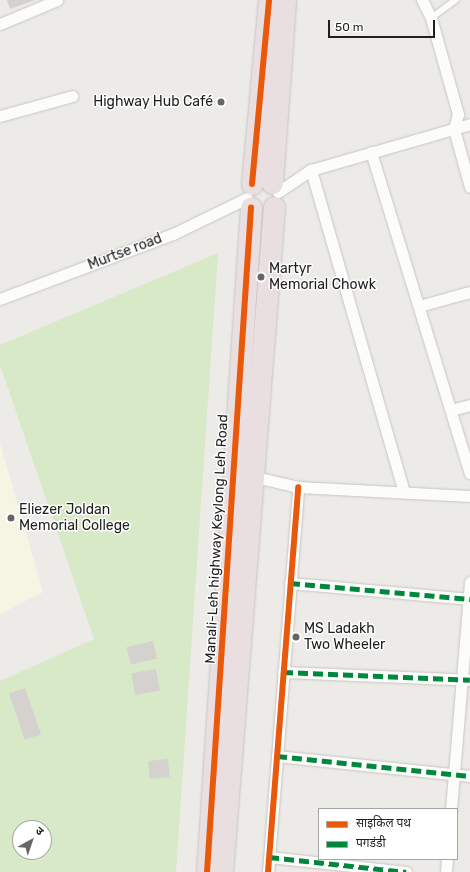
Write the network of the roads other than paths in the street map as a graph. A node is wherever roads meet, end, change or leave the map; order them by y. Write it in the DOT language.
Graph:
graph roads {
  1 [pos="57,0"];
  2 [pos="269,0"];
  3 [pos="285,0"];
  4 [pos="422,0"];
  5 [pos="456,0"];
  6 [pos="431,18"];
  7 [pos="0,24"];
  8 [pos="72,96"];
  9 [pos="0,116"];
  10 [pos="470,124"];
  11 [pos="454,129"];
  12 [pos="372,152"];
  13 [pos="311,170"];
  14 [pos="470,187"];
  15 [pos="262,195"];
  16 [pos="470,292"];
  17 [pos="0,299"];
  18 [pos="419,306"];
  19 [pos="470,405"];
  20 [pos="451,410"];
  21 [pos="470,473"];
  22 [pos="251,476"];
  23 [pos="298,487"];
  24 [pos="404,492"];
  25 [pos="470,496"];
  26 [pos="470,582"];
  27 [pos="290,583"];
  28 [pos="469,598"];
  29 [pos="283,672"];
  30 [pos="466,679"];
  31 [pos="277,756"];
  32 [pos="454,774"];
  33 [pos="470,776"];
  34 [pos="451,808"];
  35 [pos="269,857"];
  36 [pos="447,860"];
  37 [pos="207,872"];
  38 [pos="222,872"];
  39 [pos="268,872"];
  40 [pos="406,872"];
  41 [pos="446,872"];
  1 -- 7 [label="street"];
  2 -- 15 [label="highway, Manali-Leh highway Keylong Leh Road"];
  3 -- 15 [label="highway, Manali-Leh highway Keylong Leh Road"];
  4 -- 6 [label="street"];
  5 -- 6 [label="lane"];
  6 -- 11 [label="street"];
  8 -- 9 [label="street"];
  10 -- 11 [label="street, Murtse road"];
  11 -- 12 [label="street, Murtse road"];
  11 -- 14 [label="street"];
  12 -- 13 [label="street, Murtse road"];
  12 -- 18 [label="street"];
  13 -- 15 [label="street, Murtse road"];
  13 -- 24 [label="street"];
  15 -- 17 [label="street, Murtse road"];
  15 -- 22 [label="highway, Manali-Leh highway Keylong Leh Road"];
  15 -- 37 [label="highway, Manali-Leh highway Keylong Leh Road"];
  16 -- 18 [label="street"];
  18 -- 20 [label="street"];
  19 -- 20 [label="street"];
  20 -- 21 [label="street"];
  22 -- 23 [label="street"];
  22 -- 38 [label="highway, Manali-Leh highway Keylong Leh Road"];
  23 -- 24 [label="street"];
  23 -- 27 [label="street"];
  24 -- 25 [label="street"];
  26 -- 28 [label="street"];
  27 -- 28 [label="street"];
  27 -- 29 [label="street"];
  28 -- 30 [label="street"];
  29 -- 30 [label="street"];
  29 -- 31 [label="street"];
  30 -- 32 [label="street"];
  31 -- 32 [label="street"];
  31 -- 35 [label="street"];
  32 -- 33 [label="street"];
  32 -- 34 [label="street"];
  35 -- 39 [label="street"];
  35 -- 40 [label="street"];
  36 -- 41 [label="street"];
}
